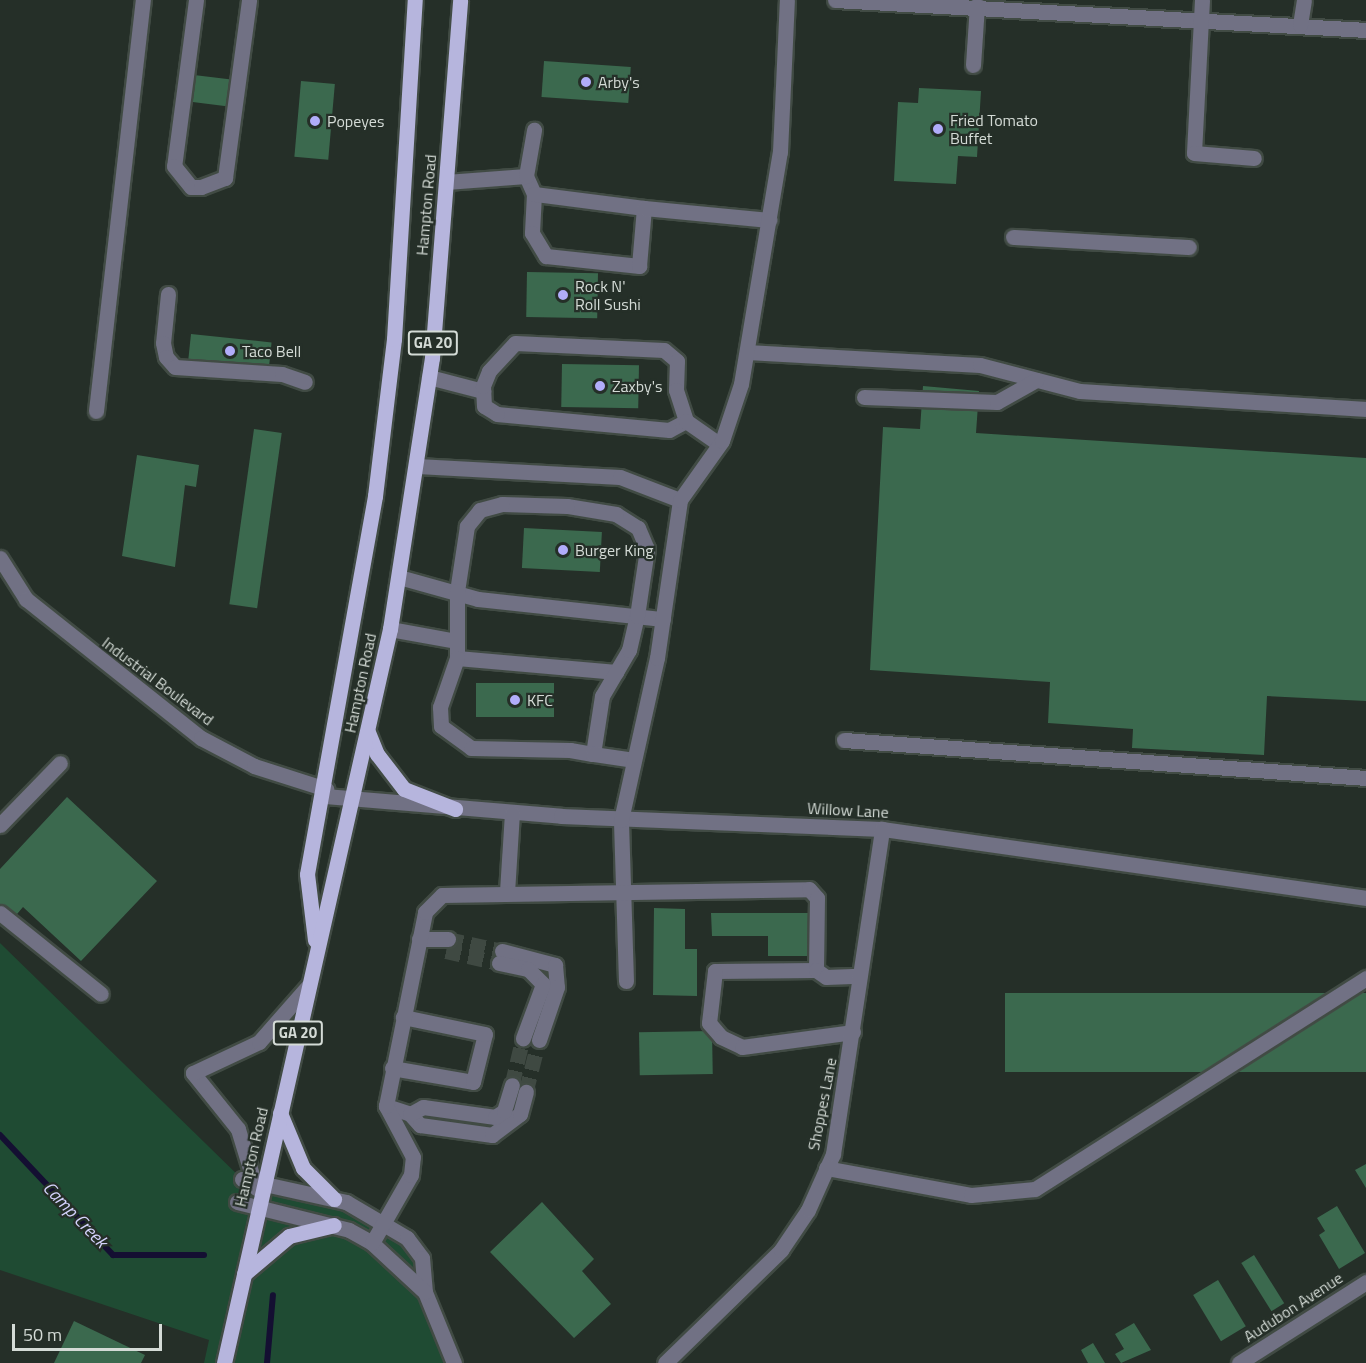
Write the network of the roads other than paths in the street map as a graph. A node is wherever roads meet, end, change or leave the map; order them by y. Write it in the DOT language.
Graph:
graph roads {
  1 [pos="142,0"];
  2 [pos="196,0"];
  3 [pos="249,0"];
  4 [pos="415,0"];
  5 [pos="460,0"];
  6 [pos="787,0"];
  7 [pos="835,0"];
  8 [pos="1202,0"];
  9 [pos="1304,0"];
  10 [pos="977,5"];
  11 [pos="1201,17"];
  12 [pos="1300,25"];
  13 [pos="1366,30"];
  14 [pos="974,64"];
  15 [pos="534,130"];
  16 [pos="1254,158"];
  17 [pos="526,176"];
  18 [pos="446,182"];
  19 [pos="534,194"];
  20 [pos="644,208"];
  21 [pos="769,220"];
  22 [pos="1012,237"];
  23 [pos="1189,247"];
  24 [pos="168,294"];
  25 [pos="747,352"];
  26 [pos="429,376"];
  27 [pos="1036,380"];
  28 [pos="306,382"];
  29 [pos="483,391"];
  30 [pos="864,396"];
  31 [pos="1366,409"];
  32 [pos="96,411"];
  33 [pos="686,421"];
  34 [pos="719,444"];
  35 [pos="417,466"];
  36 [pos="680,500"];
  37 [pos="0,558"];
  38 [pos="399,577"];
  39 [pos="457,591"];
  40 [pos="637,616"];
  41 [pos="663,619"];
  42 [pos="390,629"];
  43 [pos="457,641"];
  44 [pos="457,658"];
  45 [pos="616,672"];
  46 [pos="368,732"];
  47 [pos="844,740"];
  48 [pos="593,754"];
  49 [pos="634,760"];
  50 [pos="60,763"];
  51 [pos="1366,778"];
  52 [pos="325,793"];
  53 [pos="353,800"];
  54 [pos="455,809"];
  55 [pos="512,813"];
  56 [pos="621,819"];
  57 [pos="0,825"];
  58 [pos="882,829"];
  59 [pos="623,891"];
  60 [pos="507,892"];
  61 [pos="1366,898"];
  62 [pos="0,913"];
  63 [pos="419,939"];
  64 [pos="443,944"];
  65 [pos="316,952"];
  66 [pos="816,970"];
  67 [pos="859,976"];
  68 [pos="1366,978"];
  69 [pos="626,981"];
  70 [pos="308,987"];
  71 [pos="101,994"];
  72 [pos="403,1017"];
  73 [pos="853,1032"];
  74 [pos="523,1038"];
  75 [pos="540,1040"];
  76 [pos="392,1068"];
  77 [pos="519,1088"];
  78 [pos="386,1106"];
  79 [pos="280,1113"];
  80 [pos="826,1168"];
  81 [pos="253,1182"];
  82 [pos="334,1199"];
  83 [pos="237,1202"];
  84 [pos="258,1207"];
  85 [pos="386,1221"];
  86 [pos="334,1225"];
  87 [pos="372,1243"];
  88 [pos="244,1274"];
  89 [pos="1366,1281"];
  90 [pos="425,1292"];
  91 [pos="224,1363"];
  92 [pos="454,1363"];
  93 [pos="665,1363"];
  94 [pos="1239,1363"];
  1 -- 32 [label="street"];
  2 -- 3 [label="street"];
  4 -- 52 [label="main road, Hampton Road / GA 20"];
  5 -- 18 [label="main road, Hampton Road / GA 20"];
  6 -- 21 [label="street"];
  7 -- 10 [label="street"];
  8 -- 11 [label="street"];
  9 -- 12 [label="street"];
  10 -- 11 [label="street"];
  10 -- 14 [label="street"];
  11 -- 12 [label="street"];
  11 -- 16 [label="street"];
  12 -- 13 [label="street"];
  15 -- 17 [label="street"];
  17 -- 18 [label="street"];
  17 -- 19 [label="street"];
  18 -- 26 [label="main road, Hampton Road / GA 20"];
  19 -- 20 [label="street"];
  19 -- 20 [label="street"];
  20 -- 21 [label="street"];
  21 -- 25 [label="street"];
  22 -- 23 [label="street"];
  24 -- 28 [label="street"];
  25 -- 27 [label="street"];
  25 -- 34 [label="street"];
  26 -- 29 [label="street"];
  26 -- 35 [label="main road, Hampton Road / GA 20"];
  27 -- 30 [label="street"];
  27 -- 31 [label="street"];
  29 -- 33 [label="street"];
  29 -- 33 [label="street"];
  33 -- 34 [label="street"];
  34 -- 36 [label="street"];
  35 -- 36 [label="street"];
  35 -- 38 [label="main road, Hampton Road / GA 20"];
  36 -- 41 [label="street"];
  37 -- 52 [label="street, Industrial Boulevard"];
  38 -- 39 [label="street"];
  38 -- 42 [label="main road, Hampton Road / GA 20"];
  39 -- 40 [label="street"];
  39 -- 40 [label="street"];
  39 -- 43 [label="street"];
  40 -- 41 [label="street"];
  40 -- 45 [label="street"];
  41 -- 49 [label="street"];
  42 -- 43 [label="street"];
  42 -- 46 [label="main road, Hampton Road / GA 20"];
  43 -- 44 [label="street"];
  44 -- 45 [label="street"];
  44 -- 48 [label="street"];
  45 -- 48 [label="street"];
  46 -- 53 [label="main road, Hampton Road / GA 20"];
  46 -- 54 [label="main road"];
  47 -- 51 [label="street"];
  48 -- 49 [label="street"];
  49 -- 56 [label="street"];
  50 -- 57 [label="street"];
  52 -- 53 [label="street, Willow Lane"];
  52 -- 65 [label="main road, Hampton Road / GA 20"];
  53 -- 54 [label="street, Willow Lane"];
  53 -- 65 [label="main road, Hampton Road / GA 20"];
  54 -- 55 [label="street, Willow Lane"];
  55 -- 56 [label="street, Willow Lane"];
  55 -- 60 [label="street"];
  56 -- 58 [label="street, Willow Lane"];
  56 -- 59 [label="street"];
  58 -- 61 [label="street, Willow Lane"];
  58 -- 67 [label="street, Shoppes Lane"];
  59 -- 60 [label="street"];
  59 -- 66 [label="street"];
  59 -- 69 [label="street"];
  60 -- 63 [label="street"];
  62 -- 71 [label="street"];
  63 -- 64 [label="street"];
  63 -- 72 [label="street"];
  65 -- 70 [label="main road, Hampton Road / GA 20"];
  66 -- 67 [label="street"];
  66 -- 73 [label="street"];
  67 -- 73 [label="street, Shoppes Lane"];
  68 -- 80 [label="street"];
  70 -- 79 [label="main road, Hampton Road / GA 20"];
  70 -- 81 [label="street"];
  72 -- 76 [label="street"];
  72 -- 76 [label="street"];
  73 -- 80 [label="street, Shoppes Lane"];
  74 -- 75 [label="street"];
  76 -- 78 [label="street"];
  77 -- 78 [label="street"];
  78 -- 85 [label="street"];
  79 -- 81 [label="main road, Hampton Road / GA 20"];
  79 -- 82 [label="main road"];
  80 -- 93 [label="street, Shoppes Lane"];
  81 -- 82 [label="street"];
  81 -- 84 [label="main road, Hampton Road / GA 20"];
  82 -- 85 [label="street"];
  83 -- 84 [label="street"];
  84 -- 86 [label="street"];
  84 -- 88 [label="main road, Hampton Road / GA 20"];
  85 -- 87 [label="street"];
  85 -- 90 [label="street"];
  86 -- 87 [label="street"];
  86 -- 88 [label="main road"];
  87 -- 90 [label="street"];
  88 -- 91 [label="main road, Hampton Road / GA 20"];
  89 -- 94 [label="street, Audubon Avenue"];
  90 -- 92 [label="street"];
}
